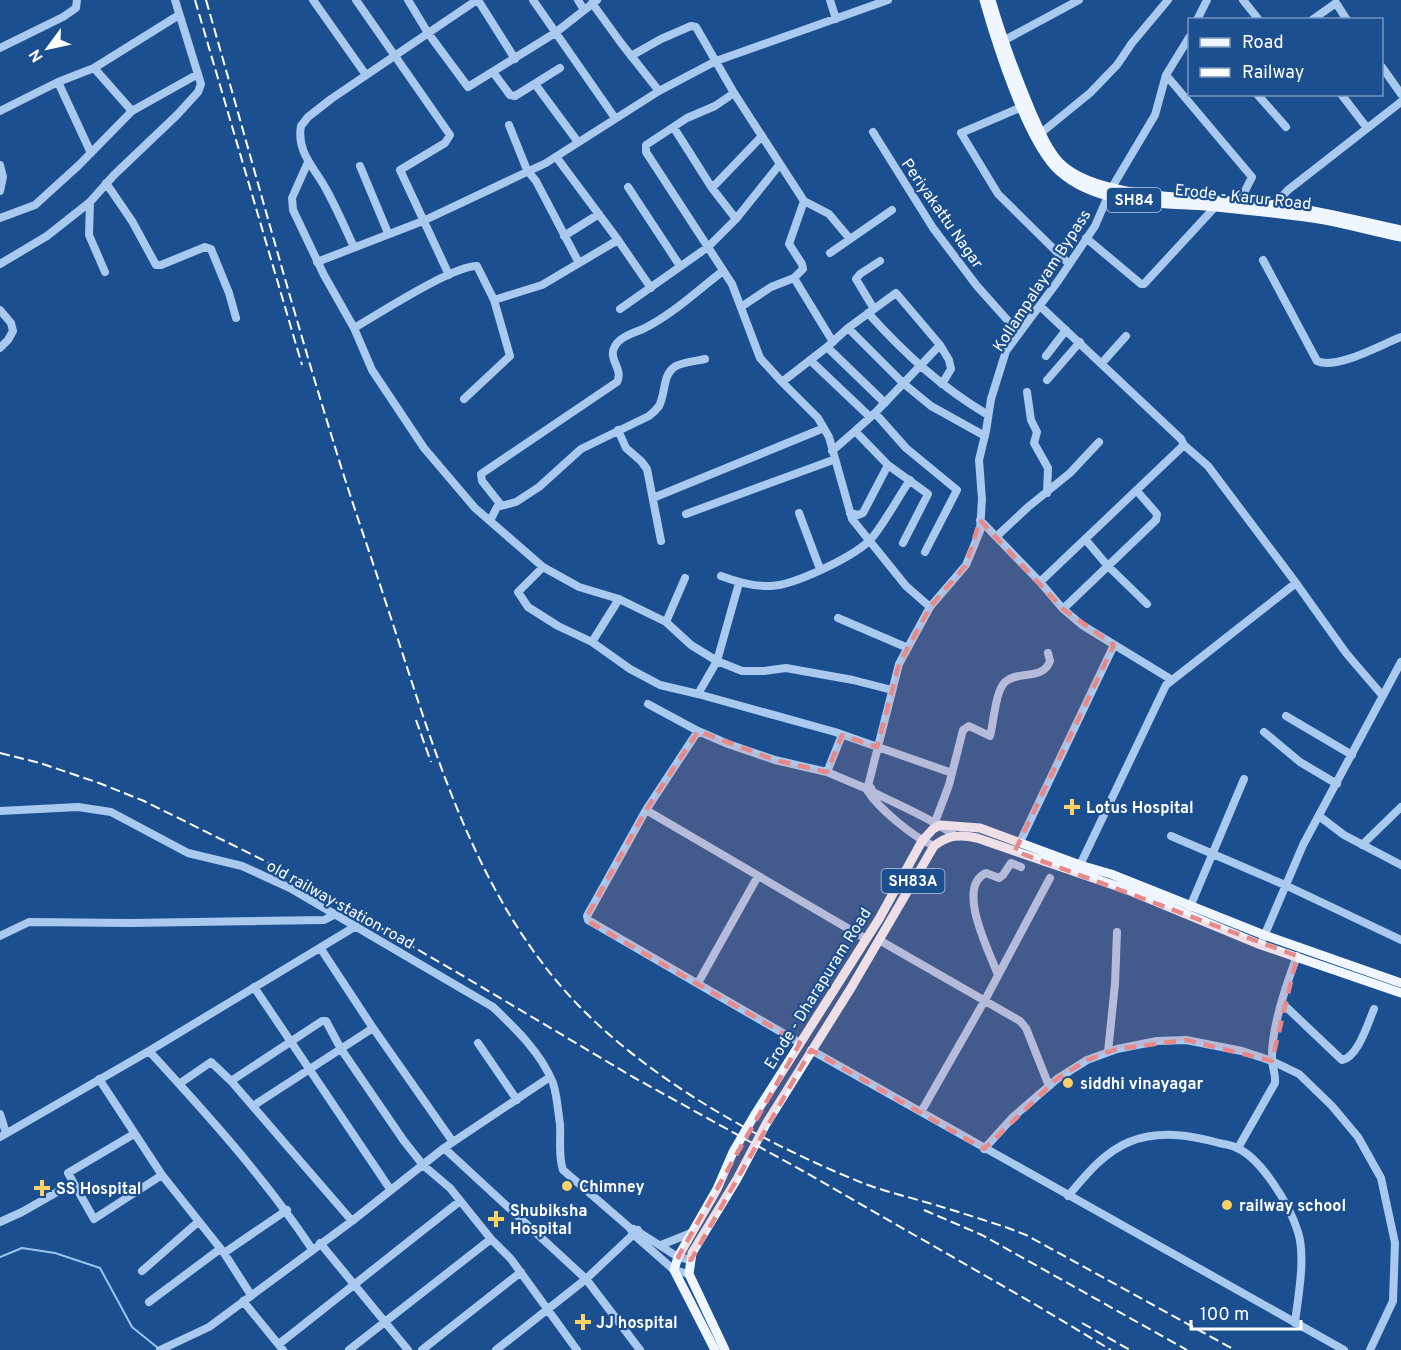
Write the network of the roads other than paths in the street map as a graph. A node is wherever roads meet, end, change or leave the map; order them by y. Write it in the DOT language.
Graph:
graph roads {
  1 [pos="77,0"];
  2 [pos="175,0"];
  3 [pos="313,0"];
  4 [pos="356,0"];
  5 [pos="408,0"];
  6 [pos="477,0"];
  7 [pos="533,0"];
  8 [pos="578,0"];
  9 [pos="830,0"];
  10 [pos="888,0"];
  11 [pos="984,0"];
  12 [pos="992,0"];
  13 [pos="1078,0"];
  14 [pos="1168,0"];
  15 [pos="1207,0"];
  16 [pos="1243,0"];
  17 [pos="595,2"];
  18 [pos="584,10"];
  19 [pos="180,15"];
  20 [pos="1198,18"];
  21 [pos="1257,18"];
  22 [pos="1315,18"];
  23 [pos="1346,18"];
  24 [pos="836,19"];
  25 [pos="428,33"];
  26 [pos="555,33"];
  27 [pos="1188,39"];
  28 [pos="1000,42"];
  29 [pos="0,48"];
  30 [pos="395,56"];
  31 [pos="631,56"];
  32 [pos="515,59"];
  33 [pos="716,61"];
  34 [pos="94,68"];
  35 [pos="560,68"];
  36 [pos="1383,68"];
  37 [pos="493,72"];
  38 [pos="198,74"];
  39 [pos="366,75"];
  40 [pos="1166,75"];
  41 [pos="58,82"];
  42 [pos="535,84"];
  43 [pos="659,91"];
  44 [pos="734,93"];
  45 [pos="1401,94"];
  46 [pos="1259,96"];
  47 [pos="1343,96"];
  48 [pos="1401,102"];
  49 [pos="1022,107"];
  50 [pos="0,111"];
  51 [pos="132,111"];
  52 [pos="615,118"];
  53 [pos="509,125"];
  54 [pos="1286,127"];
  55 [pos="674,128"];
  56 [pos="1367,128"];
  57 [pos="873,132"];
  58 [pos="1041,133"];
  59 [pos="762,136"];
  60 [pos="578,142"];
  61 [pos="91,153"];
  62 [pos="557,158"];
  63 [pos="308,162"];
  64 [pos="780,164"];
  65 [pos="0,165"];
  66 [pos="360,166"];
  67 [pos="527,170"];
  68 [pos="106,183"];
  69 [pos="628,187"];
  70 [pos="712,188"];
  71 [pos="0,191"];
  72 [pos="1110,193"];
  73 [pos="804,201"];
  74 [pos="1240,201"];
  75 [pos="90,202"];
  76 [pos="1274,205"];
  77 [pos="1215,207"];
  78 [pos="892,210"];
  79 [pos="599,214"];
  80 [pos="0,218"];
  81 [pos="736,219"];
  82 [pos="423,221"];
  83 [pos="1401,230"];
  84 [pos="388,233"];
  85 [pos="564,236"];
  86 [pos="1401,237"];
  87 [pos="1086,238"];
  88 [pos="850,239"];
  89 [pos="618,240"];
  90 [pos="354,247"];
  91 [pos="708,247"];
  92 [pos="830,253"];
  93 [pos="1263,260"];
  94 [pos="880,261"];
  95 [pos="317,262"];
  96 [pos="579,263"];
  97 [pos="0,264"];
  98 [pos="1069,264"];
  99 [pos="680,266"];
  100 [pos="723,271"];
  101 [pos="105,272"];
  102 [pos="449,275"];
  103 [pos="794,278"];
  104 [pos="651,288"];
  105 [pos="494,300"];
  106 [pos="1040,306"];
  107 [pos="741,307"];
  108 [pos="620,309"];
  109 [pos="0,310"];
  110 [pos="871,311"];
  111 [pos="236,318"];
  112 [pos="354,328"];
  113 [pos="848,328"];
  114 [pos="1066,330"];
  115 [pos="1019,333"];
  116 [pos="1126,336"];
  117 [pos="1401,337"];
  118 [pos="1080,342"];
  119 [pos="830,345"];
  120 [pos="940,345"];
  121 [pos="0,348"];
  122 [pos="1046,356"];
  123 [pos="705,359"];
  124 [pos="810,360"];
  125 [pos="1102,363"];
  126 [pos="921,366"];
  127 [pos="1047,380"];
  128 [pos="783,382"];
  129 [pos="903,383"];
  130 [pos="942,384"];
  131 [pos="1027,392"];
  132 [pos="464,399"];
  133 [pos="885,403"];
  134 [pos="872,415"];
  135 [pos="988,415"];
  136 [pos="824,428"];
  137 [pos="618,430"];
  138 [pos="855,431"];
  139 [pos="985,436"];
  140 [pos="1099,442"];
  141 [pos="1184,445"];
  142 [pos="833,455"];
  143 [pos="888,465"];
  144 [pos="910,480"];
  145 [pos="1137,491"];
  146 [pos="1047,493"];
  147 [pos="653,498"];
  148 [pos="501,505"];
  149 [pos="799,513"];
  150 [pos="850,513"];
  151 [pos="686,514"];
  152 [pos="980,520"];
  153 [pos="490,521"];
  154 [pos="997,536"];
  155 [pos="1085,539"];
  156 [pos="661,541"];
  157 [pos="870,541"];
  158 [pos="903,543"];
  159 [pos="925,552"];
  160 [pos="1107,565"];
  161 [pos="543,567"];
  162 [pos="819,569"];
  163 [pos="721,576"];
  164 [pos="685,578"];
  165 [pos="1040,582"];
  166 [pos="739,583"];
  167 [pos="1296,583"];
  168 [pos="619,599"];
  169 [pos="1147,604"];
  170 [pos="930,607"];
  171 [pos="1063,609"];
  172 [pos="838,618"];
  173 [pos="666,622"];
  174 [pos="592,642"];
  175 [pos="1114,645"];
  176 [pos="908,648"];
  177 [pos="1048,653"];
  178 [pos="717,661"];
  179 [pos="1401,662"];
  180 [pos="1172,680"];
  181 [pos="892,690"];
  182 [pos="698,694"];
  183 [pos="1382,695"];
  184 [pos="648,704"];
  185 [pos="1286,716"];
  186 [pos="698,731"];
  187 [pos="1264,732"];
  188 [pos="842,735"];
  189 [pos="877,747"];
  190 [pos="1352,755"];
  191 [pos="827,772"];
  192 [pos="952,773"];
  193 [pos="1244,779"];
  194 [pos="1336,784"];
  195 [pos="870,788"];
  196 [pos="1401,807"];
  197 [pos="646,810"];
  198 [pos="0,811"];
  199 [pos="1319,816"];
  200 [pos="938,823"];
  201 [pos="954,835"];
  202 [pos="1172,836"];
  203 [pos="922,841"];
  204 [pos="1020,842"];
  205 [pos="1362,845"];
  206 [pos="934,846"];
  207 [pos="1212,855"];
  208 [pos="1080,865"];
  209 [pos="1401,865"];
  210 [pos="1021,867"];
  211 [pos="758,876"];
  212 [pos="1050,878"];
  213 [pos="1286,885"];
  214 [pos="1190,907"];
  215 [pos="334,915"];
  216 [pos="357,926"];
  217 [pos="1117,932"];
  218 [pos="0,936"];
  219 [pos="866,939"];
  220 [pos="879,940"];
  221 [pos="1262,940"];
  222 [pos="1401,940"];
  223 [pos="321,949"];
  224 [pos="1298,956"];
  225 [pos="998,975"];
  226 [pos="698,983"];
  227 [pos="1401,983"];
  228 [pos="254,987"];
  229 [pos="1401,993"];
  230 [pos="985,1000"];
  231 [pos="1282,1003"];
  232 [pos="1374,1009"];
  233 [pos="373,1028"];
  234 [pos="291,1043"];
  235 [pos="478,1043"];
  236 [pos="800,1043"];
  237 [pos="341,1049"];
  238 [pos="811,1050"];
  239 [pos="148,1051"];
  240 [pos="1108,1052"];
  241 [pos="1272,1060"];
  242 [pos="309,1071"];
  243 [pos="550,1077"];
  244 [pos="99,1079"];
  245 [pos="231,1081"];
  246 [pos="179,1084"];
  247 [pos="1049,1086"];
  248 [pos="517,1100"];
  249 [pos="253,1106"];
  250 [pos="921,1112"];
  251 [pos="0,1114"];
  252 [pos="134,1134"];
  253 [pos="3,1135"];
  254 [pos="453,1142"];
  255 [pos="444,1148"];
  256 [pos="1238,1148"];
  257 [pos="984,1149"];
  258 [pos="423,1165"];
  259 [pos="162,1175"];
  260 [pos="73,1183"];
  261 [pos="390,1189"];
  262 [pos="1068,1196"];
  263 [pos="460,1201"];
  264 [pos="287,1210"];
  265 [pos="352,1221"];
  266 [pos="0,1222"];
  267 [pos="198,1222"];
  268 [pos="634,1230"];
  269 [pos="691,1233"];
  270 [pos="491,1239"];
  271 [pos="320,1243"];
  272 [pos="661,1245"];
  273 [pos="312,1249"];
  274 [pos="222,1251"];
  275 [pos="678,1257"];
  276 [pos="691,1260"];
  277 [pos="142,1270"];
  278 [pos="674,1270"];
  279 [pos="520,1272"];
  280 [pos="689,1274"];
  281 [pos="586,1279"];
  282 [pos="353,1284"];
  283 [pos="251,1295"];
  284 [pos="243,1301"];
  285 [pos="149,1302"];
  286 [pos="547,1310"];
  287 [pos="384,1323"];
  288 [pos="1295,1323"];
  289 [pos="281,1347"];
  290 [pos="160,1350"];
  291 [pos="349,1350"];
  292 [pos="408,1350"];
  293 [pos="422,1350"];
  294 [pos="496,1350"];
  295 [pos="577,1350"];
  296 [pos="640,1350"];
  297 [pos="715,1350"];
  298 [pos="725,1350"];
  299 [pos="1344,1350"];
  300 [pos="1370,1350"];
  1 -- 29 [label="street"];
  2 -- 19 [label="street"];
  3 -- 39 [label="street"];
  4 -- 30 [label="street"];
  5 -- 25 [label="street"];
  6 -- 25 [label="street"];
  6 -- 32 [label="street"];
  7 -- 26 [label="street"];
  8 -- 18 [label="street"];
  9 -- 24 [label="street"];
  10 -- 24 [label="street"];
  11 -- 28 [label="main road, Erode - Karur Road / SH84"];
  12 -- 28 [label="main road, Erode - Karur Road / SH84"];
  13 -- 28 [label="street"];
  14 -- 58 [label="street"];
  15 -- 20 [label="street"];
  16 -- 21 [label="street"];
  17 -- 18 [label="street"];
  17 -- 31 [label="street"];
  18 -- 26 [label="street"];
  19 -- 34 [label="street"];
  19 -- 38 [label="street"];
  22 -- 23 [label="street"];
  24 -- 33 [label="street"];
  25 -- 30 [label="street"];
  25 -- 37 [label="street"];
  26 -- 32 [label="street"];
  26 -- 52 [label="street"];
  27 -- 40 [label="street, Kollampalayam Bypass"];
  28 -- 49 [label="main road, Erode - Karur Road / SH84"];
  28 -- 58 [label="main road, Erode - Karur Road / SH84"];
  30 -- 39 [label="street"];
  30 -- 82 [label="street"];
  31 -- 33 [label="street"];
  31 -- 43 [label="street"];
  32 -- 37 [label="street"];
  33 -- 43 [label="street"];
  33 -- 44 [label="street"];
  34 -- 41 [label="street"];
  34 -- 51 [label="street"];
  35 -- 42 [label="street"];
  36 -- 45 [label="street"];
  37 -- 42 [label="street"];
  38 -- 51 [label="street"];
  38 -- 68 [label="street"];
  39 -- 63 [label="street"];
  40 -- 72 [label="street, Kollampalayam Bypass"];
  40 -- 74 [label="street"];
  41 -- 50 [label="street"];
  41 -- 61 [label="street"];
  42 -- 60 [label="street"];
  43 -- 52 [label="street"];
  44 -- 55 [label="street"];
  44 -- 59 [label="street"];
  46 -- 54 [label="street"];
  47 -- 56 [label="street"];
  48 -- 56 [label="street"];
  49 -- 72 [label="main road, Erode - Karur Road / SH84"];
  49 -- 98 [label="street"];
  51 -- 61 [label="street"];
  52 -- 60 [label="street"];
  53 -- 67 [label="street"];
  55 -- 70 [label="street"];
  55 -- 91 [label="street"];
  56 -- 76 [label="street"];
  57 -- 115 [label="street, Periyakattu Nagar"];
  58 -- 72 [label="main road, Erode - Karur Road / SH84"];
  59 -- 64 [label="street"];
  59 -- 70 [label="street"];
  60 -- 62 [label="street"];
  61 -- 80 [label="street"];
  62 -- 67 [label="street"];
  62 -- 79 [label="street"];
  63 -- 90 [label="street"];
  63 -- 95 [label="street"];
  64 -- 73 [label="street"];
  64 -- 81 [label="street"];
  65 -- 71 [label="street"];
  66 -- 84 [label="street"];
  67 -- 82 [label="street"];
  67 -- 85 [label="street"];
  68 -- 75 [label="street"];
  68 -- 111 [label="street"];
  69 -- 99 [label="street"];
  70 -- 81 [label="street"];
  72 -- 74 [label="main road, Erode - Karur Road / SH84"];
  72 -- 77 [label="main road, Erode - Karur Road / SH84"];
  72 -- 87 [label="street, Kollampalayam Bypass"];
  73 -- 88 [label="street"];
  73 -- 103 [label="street"];
  74 -- 76 [label="main road, Erode - Karur Road / SH84"];
  75 -- 97 [label="street"];
  75 -- 101 [label="street"];
  76 -- 83 [label="main road, Erode - Karur Road / SH84"];
  77 -- 86 [label="main road, Erode - Karur Road / SH84"];
  77 -- 87 [label="street"];
  78 -- 88 [label="street"];
  79 -- 85 [label="street"];
  79 -- 89 [label="street"];
  81 -- 91 [label="street"];
  82 -- 84 [label="street"];
  82 -- 102 [label="street"];
  84 -- 90 [label="street"];
  85 -- 96 [label="street"];
  87 -- 98 [label="street, Kollampalayam Bypass"];
  88 -- 92 [label="street"];
  89 -- 96 [label="street"];
  89 -- 104 [label="street"];
  90 -- 95 [label="street"];
  91 -- 99 [label="street"];
  91 -- 100 [label="street"];
  93 -- 117 [label="street"];
  94 -- 110 [label="street"];
  95 -- 112 [label="street"];
  96 -- 105 [label="street"];
  98 -- 106 [label="street, Kollampalayam Bypass"];
  99 -- 104 [label="street"];
  100 -- 107 [label="street"];
  100 -- 148 [label="street"];
  102 -- 105 [label="street"];
  102 -- 112 [label="street"];
  103 -- 107 [label="street"];
  103 -- 119 [label="street"];
  104 -- 108 [label="street"];
  105 -- 132 [label="street"];
  106 -- 114 [label="street"];
  106 -- 115 [label="street, Kollampalayam Bypass"];
  107 -- 128 [label="street"];
  109 -- 121 [label="street"];
  110 -- 113 [label="street"];
  110 -- 120 [label="street"];
  110 -- 126 [label="street"];
  112 -- 153 [label="street"];
  113 -- 119 [label="street"];
  113 -- 129 [label="street"];
  114 -- 118 [label="street"];
  114 -- 122 [label="street"];
  115 -- 135 [label="street, Kollampalayam Bypass"];
  116 -- 125 [label="street"];
  118 -- 125 [label="street"];
  118 -- 127 [label="street"];
  119 -- 124 [label="street"];
  119 -- 133 [label="street"];
  120 -- 126 [label="street"];
  120 -- 130 [label="street"];
  123 -- 137 [label="street"];
  124 -- 128 [label="street"];
  124 -- 134 [label="street"];
  125 -- 141 [label="street"];
  126 -- 129 [label="street"];
  126 -- 130 [label="street"];
  128 -- 136 [label="street"];
  129 -- 133 [label="street"];
  129 -- 139 [label="street"];
  130 -- 135 [label="street"];
  131 -- 146 [label="street"];
  133 -- 134 [label="street"];
  134 -- 138 [label="street"];
  134 -- 159 [label="street"];
  135 -- 139 [label="street, Kollampalayam Bypass"];
  136 -- 142 [label="street"];
  136 -- 147 [label="street"];
  137 -- 147 [label="street"];
  137 -- 148 [label="street"];
  138 -- 142 [label="street"];
  138 -- 143 [label="street"];
  139 -- 152 [label="street, Kollampalayam Bypass"];
  140 -- 146 [label="street"];
  141 -- 145 [label="street"];
  141 -- 167 [label="street"];
  142 -- 150 [label="street"];
  142 -- 151 [label="street"];
  143 -- 144 [label="street"];
  143 -- 150 [label="street"];
  144 -- 157 [label="street"];
  144 -- 158 [label="street"];
  145 -- 155 [label="street"];
  145 -- 160 [label="street"];
  146 -- 154 [label="street"];
  147 -- 156 [label="street"];
  148 -- 153 [label="street"];
  149 -- 162 [label="street"];
  150 -- 157 [label="street"];
  152 -- 154 [label="street"];
  152 -- 170 [label="street, Kollampalayam Bypass"];
  153 -- 161 [label="street"];
  154 -- 165 [label="street"];
  155 -- 160 [label="street"];
  155 -- 165 [label="street"];
  157 -- 162 [label="street"];
  157 -- 170 [label="street"];
  160 -- 169 [label="street"];
  160 -- 171 [label="street"];
  161 -- 168 [label="street"];
  161 -- 174 [label="street"];
  162 -- 166 [label="street"];
  163 -- 166 [label="street"];
  164 -- 173 [label="street"];
  165 -- 171 [label="street"];
  166 -- 178 [label="street"];
  167 -- 180 [label="street"];
  167 -- 183 [label="street"];
  168 -- 173 [label="street"];
  168 -- 174 [label="street"];
  170 -- 176 [label="street, Kollampalayam Bypass"];
  171 -- 175 [label="street"];
  172 -- 176 [label="street"];
  173 -- 178 [label="street"];
  174 -- 182 [label="street"];
  175 -- 180 [label="street"];
  175 -- 204 [label="street"];
  176 -- 181 [label="street, Kollampalayam Bypass"];
  177 -- 192 [label="street"];
  178 -- 181 [label="street"];
  178 -- 182 [label="street"];
  179 -- 183 [label="street"];
  180 -- 208 [label="street"];
  181 -- 189 [label="street, Kollampalayam Bypass"];
  182 -- 188 [label="street"];
  183 -- 190 [label="street"];
  184 -- 186 [label="street"];
  185 -- 190 [label="street"];
  186 -- 191 [label="street"];
  186 -- 197 [label="street"];
  187 -- 194 [label="street"];
  188 -- 189 [label="street"];
  188 -- 191 [label="street"];
  189 -- 192 [label="street"];
  189 -- 195 [label="street, Kollampalayam Bypass"];
  190 -- 194 [label="street"];
  191 -- 195 [label="street"];
  192 -- 200 [label="street"];
  193 -- 207 [label="street"];
  194 -- 199 [label="street"];
  195 -- 200 [label="street"];
  195 -- 203 [label="street"];
  196 -- 205 [label="street"];
  197 -- 211 [label="street"];
  197 -- 226 [label="street"];
  198 -- 215 [label="street, old railway station road"];
  199 -- 205 [label="street"];
  199 -- 213 [label="street"];
  200 -- 201 [label="street"];
  200 -- 203 [label="main road, Erode - Dharapuram Road / SH83A"];
  200 -- 204 [label="main road"];
  201 -- 206 [label="main road, SH83A"];
  201 -- 221 [label="main road"];
  202 -- 207 [label="street"];
  203 -- 206 [label="street"];
  203 -- 219 [label="main road, Erode - Dharapuram Road / SH83A"];
  204 -- 208 [label="main road"];
  205 -- 209 [label="street"];
  206 -- 220 [label="main road, Erode - Dharapuram Road / SH83A"];
  207 -- 213 [label="street"];
  207 -- 214 [label="street"];
  208 -- 214 [label="main road"];
  210 -- 225 [label="street"];
  211 -- 219 [label="street"];
  211 -- 226 [label="street"];
  212 -- 225 [label="street"];
  213 -- 221 [label="street"];
  213 -- 222 [label="street"];
  214 -- 221 [label="main road"];
  215 -- 216 [label="street, old railway station road"];
  215 -- 218 [label="street"];
  216 -- 223 [label="street"];
  216 -- 243 [label="street, old railway station road"];
  217 -- 240 [label="street"];
  219 -- 236 [label="main road, Erode - Dharapuram Road / SH83A"];
  220 -- 230 [label="street"];
  220 -- 238 [label="main road, Erode - Dharapuram Road / SH83A"];
  221 -- 224 [label="main road"];
  221 -- 227 [label="main road"];
  223 -- 228 [label="street"];
  223 -- 233 [label="street"];
  224 -- 229 [label="main road"];
  224 -- 231 [label="street"];
  225 -- 230 [label="street"];
  226 -- 236 [label="street"];
  228 -- 234 [label="street"];
  228 -- 239 [label="street"];
  230 -- 247 [label="street"];
  230 -- 250 [label="street"];
  231 -- 232 [label="street"];
  231 -- 241 [label="street"];
  233 -- 237 [label="street"];
  233 -- 254 [label="street"];
  234 -- 237 [label="street"];
  234 -- 242 [label="street"];
  234 -- 245 [label="street"];
  235 -- 248 [label="street"];
  236 -- 269 [label="main road, Erode - Dharapuram Road / SH83A"];
  237 -- 242 [label="street"];
  237 -- 258 [label="street"];
  238 -- 250 [label="street"];
  238 -- 276 [label="main road, Erode - Dharapuram Road / SH83A"];
  239 -- 244 [label="street"];
  239 -- 246 [label="street"];
  240 -- 241 [label="street"];
  240 -- 247 [label="street"];
  241 -- 256 [label="street"];
  241 -- 300 [label="street"];
  242 -- 249 [label="street"];
  242 -- 261 [label="street"];
  243 -- 248 [label="street"];
  243 -- 268 [label="street, old railway station road"];
  244 -- 252 [label="street"];
  244 -- 253 [label="street"];
  245 -- 246 [label="street"];
  245 -- 249 [label="street"];
  246 -- 264 [label="street"];
  247 -- 257 [label="street"];
  248 -- 254 [label="street"];
  249 -- 265 [label="street"];
  250 -- 257 [label="street"];
  251 -- 253 [label="street"];
  252 -- 259 [label="street"];
  252 -- 260 [label="street"];
  254 -- 255 [label="street"];
  255 -- 258 [label="street"];
  255 -- 281 [label="street"];
  256 -- 262 [label="street"];
  256 -- 288 [label="street"];
  257 -- 262 [label="street"];
  258 -- 261 [label="street"];
  258 -- 263 [label="street"];
  259 -- 260 [label="street"];
  259 -- 267 [label="street"];
  260 -- 266 [label="street"];
  261 -- 265 [label="street"];
  262 -- 288 [label="street"];
  263 -- 270 [label="street"];
  263 -- 282 [label="street"];
  264 -- 273 [label="street"];
  264 -- 274 [label="street"];
  265 -- 271 [label="street"];
  267 -- 274 [label="street"];
  267 -- 277 [label="street"];
  268 -- 272 [label="street"];
  268 -- 278 [label="street"];
  268 -- 281 [label="street"];
  269 -- 272 [label="street"];
  269 -- 275 [label="main road, Erode - Dharapuram Road / SH83A"];
  270 -- 279 [label="street"];
  270 -- 287 [label="street"];
  271 -- 273 [label="street"];
  271 -- 282 [label="street"];
  272 -- 275 [label="street"];
  273 -- 283 [label="street"];
  274 -- 283 [label="street"];
  274 -- 285 [label="street"];
  275 -- 276 [label="street"];
  275 -- 278 [label="main road, Erode - Dharapuram Road / SH83A"];
  276 -- 280 [label="main road, Erode - Dharapuram Road / SH83A"];
  278 -- 280 [label="street"];
  278 -- 297 [label="main road"];
  279 -- 286 [label="street"];
  279 -- 293 [label="street"];
  280 -- 298 [label="main road"];
  281 -- 286 [label="street"];
  281 -- 296 [label="street"];
  282 -- 287 [label="street"];
  282 -- 289 [label="street"];
  283 -- 284 [label="street"];
  284 -- 289 [label="street"];
  284 -- 290 [label="street"];
  286 -- 294 [label="street"];
  286 -- 295 [label="street"];
  287 -- 291 [label="street"];
  287 -- 292 [label="street"];
  288 -- 299 [label="street"];
}
